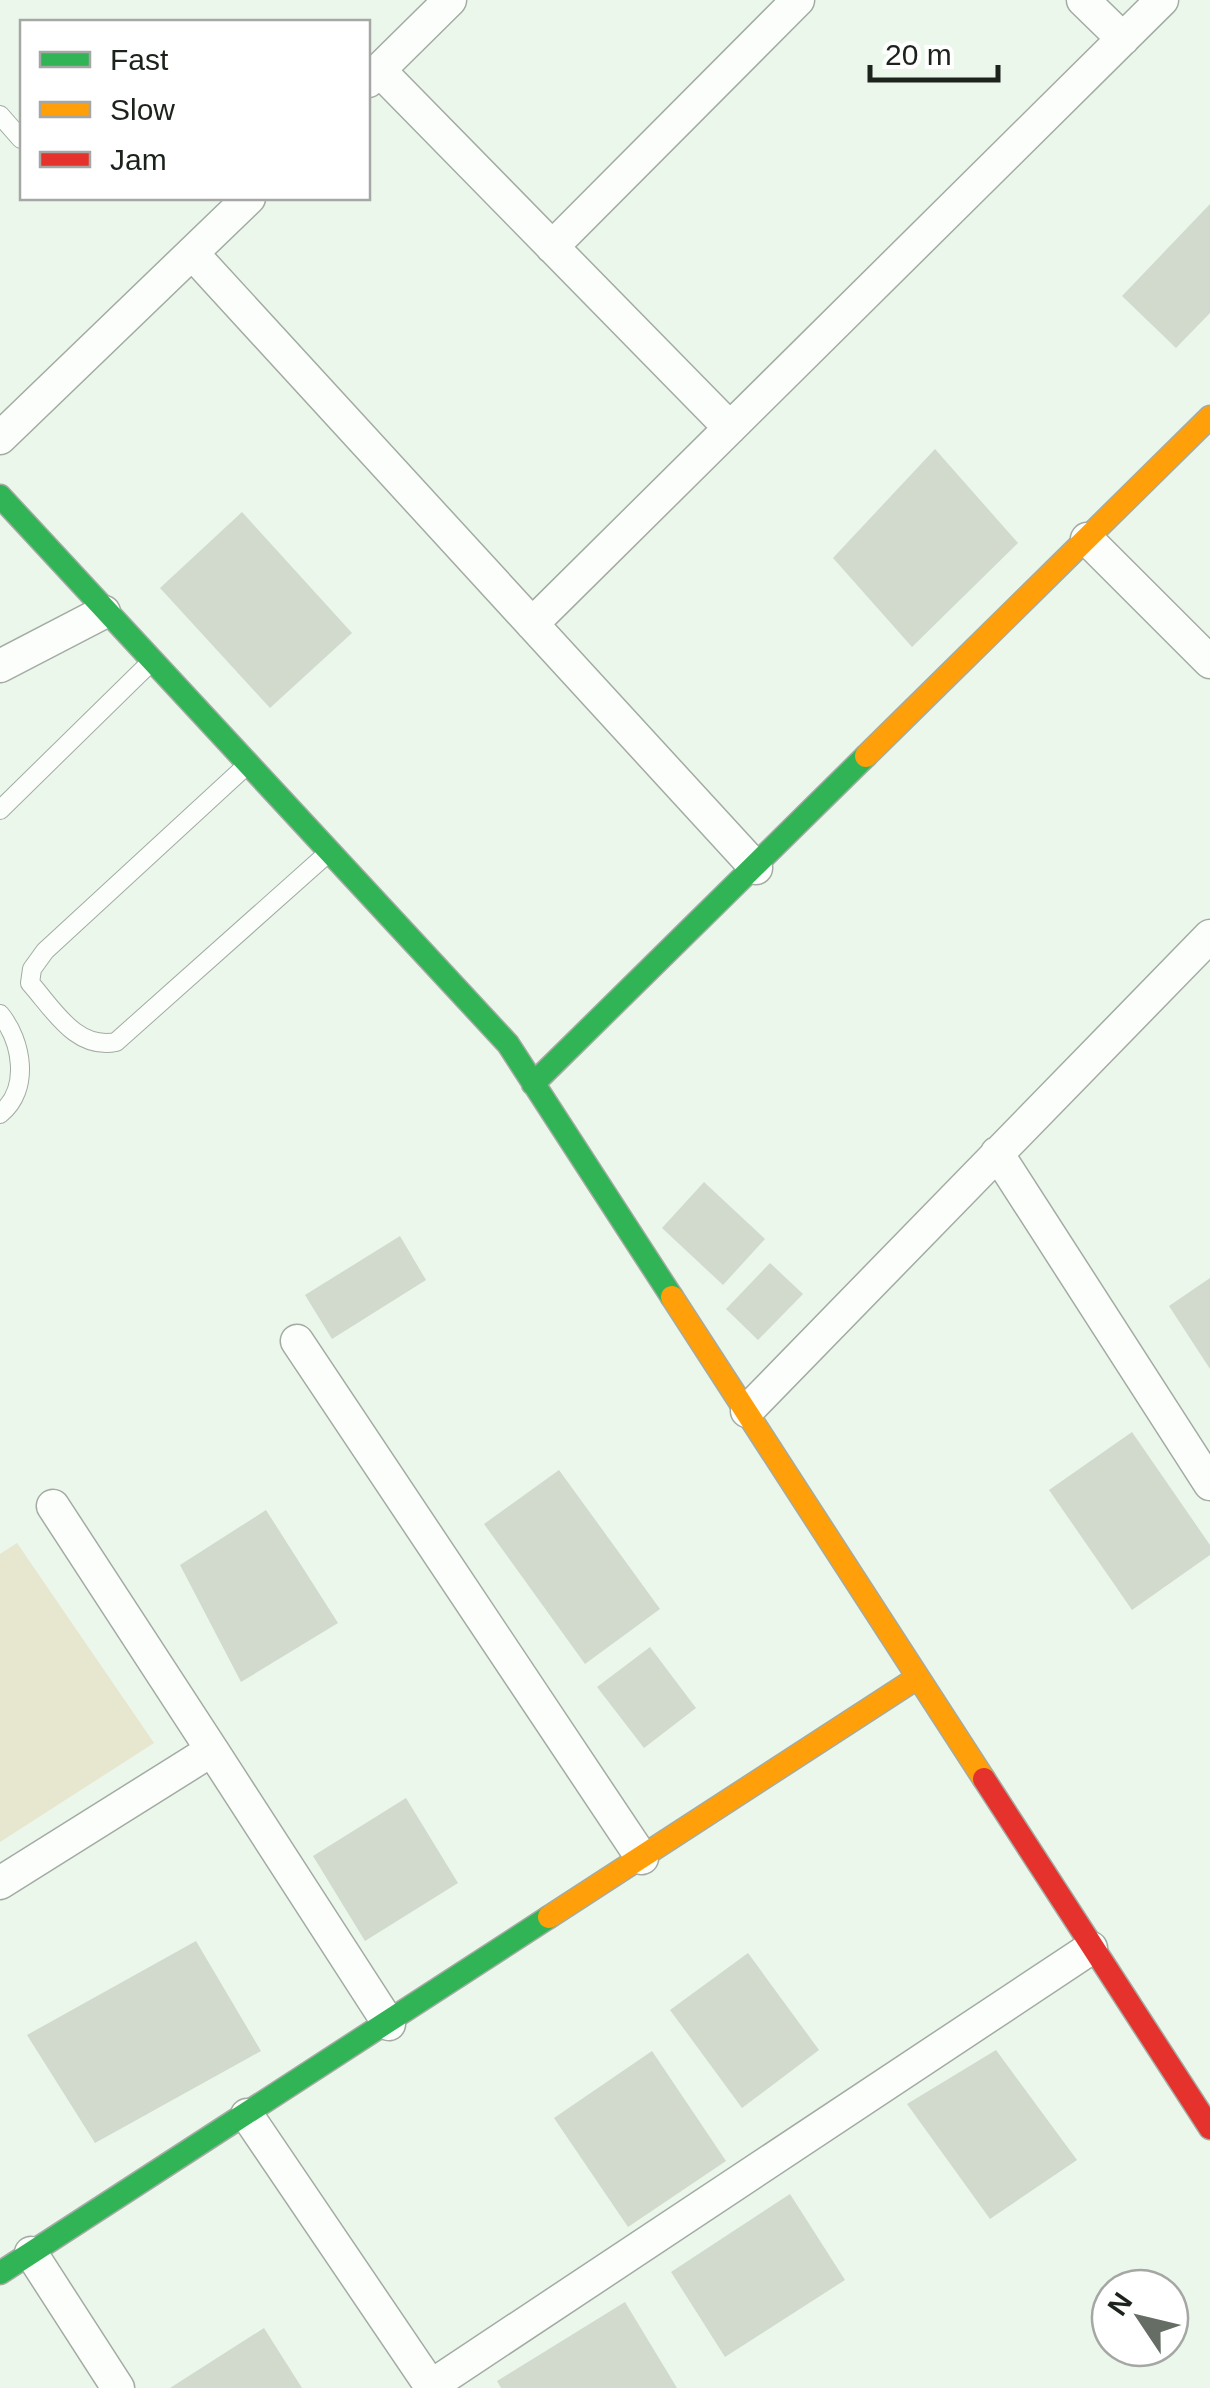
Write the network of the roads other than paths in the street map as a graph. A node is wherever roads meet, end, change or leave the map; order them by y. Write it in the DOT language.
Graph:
graph roads {
  1 [pos="450,0"];
  2 [pos="798,0"];
  3 [pos="1083,0"];
  4 [pos="1162,0"];
  5 [pos="1123,40"];
  6 [pos="373,75"];
  7 [pos="0,115"];
  8 [pos="20,138"];
  9 [pos="247,200"];
  10 [pos="552,246"];
  11 [pos="192,253"];
  12 [pos="1210,417"];
  13 [pos="730,428"];
  14 [pos="0,438"];
  15 [pos="0,496"];
  16 [pos="1086,540"];
  17 [pos="104,612"];
  18 [pos="532,624"];
  19 [pos="151,662"];
  20 [pos="1210,662"];
  21 [pos="0,666"];
  22 [pos="249,764"];
  23 [pos="0,810"];
  24 [pos="332,850"];
  25 [pos="756,868"];
  26 [pos="1210,936"];
  27 [pos="0,1014"];
  28 [pos="533,1084"];
  29 [pos="0,1114"];
  30 [pos="997,1153"];
  31 [pos="296,1342"];
  32 [pos="747,1411"];
  33 [pos="1210,1484"];
  34 [pos="52,1506"];
  35 [pos="917,1678"];
  36 [pos="212,1750"];
  37 [pos="642,1858"];
  38 [pos="0,1883"];
  39 [pos="1091,1948"];
  40 [pos="389,2024"];
  41 [pos="247,2115"];
  42 [pos="1210,2128"];
  43 [pos="31,2253"];
  44 [pos="0,2273"];
  45 [pos="431,2387"];
  46 [pos="118,2388"];
  1 -- 6 [label="street"];
  2 -- 10 [label="street"];
  3 -- 5 [label="street"];
  4 -- 5 [label="street"];
  5 -- 13 [label="street"];
  6 -- 10 [label="street"];
  7 -- 8 [label="lane"];
  9 -- 11 [label="street"];
  10 -- 13 [label="street"];
  11 -- 14 [label="street"];
  11 -- 18 [label="street"];
  12 -- 16 [label="street"];
  13 -- 18 [label="street"];
  15 -- 17 [label="street"];
  16 -- 20 [label="street"];
  16 -- 25 [label="street"];
  17 -- 19 [label="street"];
  17 -- 21 [label="street"];
  18 -- 25 [label="street"];
  19 -- 22 [label="street"];
  19 -- 23 [label="lane"];
  22 -- 24 [label="street"];
  22 -- 24 [label="lane"];
  24 -- 28 [label="street"];
  25 -- 28 [label="street"];
  26 -- 30 [label="street"];
  27 -- 29 [label="lane"];
  28 -- 32 [label="street"];
  30 -- 32 [label="street"];
  30 -- 33 [label="street"];
  31 -- 37 [label="street"];
  32 -- 35 [label="street"];
  34 -- 36 [label="street"];
  35 -- 37 [label="street"];
  35 -- 39 [label="street"];
  36 -- 38 [label="street"];
  36 -- 40 [label="street"];
  37 -- 40 [label="street"];
  39 -- 42 [label="street"];
  39 -- 45 [label="street"];
  40 -- 41 [label="street"];
  41 -- 43 [label="street"];
  41 -- 45 [label="street"];
  43 -- 44 [label="street"];
  43 -- 46 [label="street"];
}
